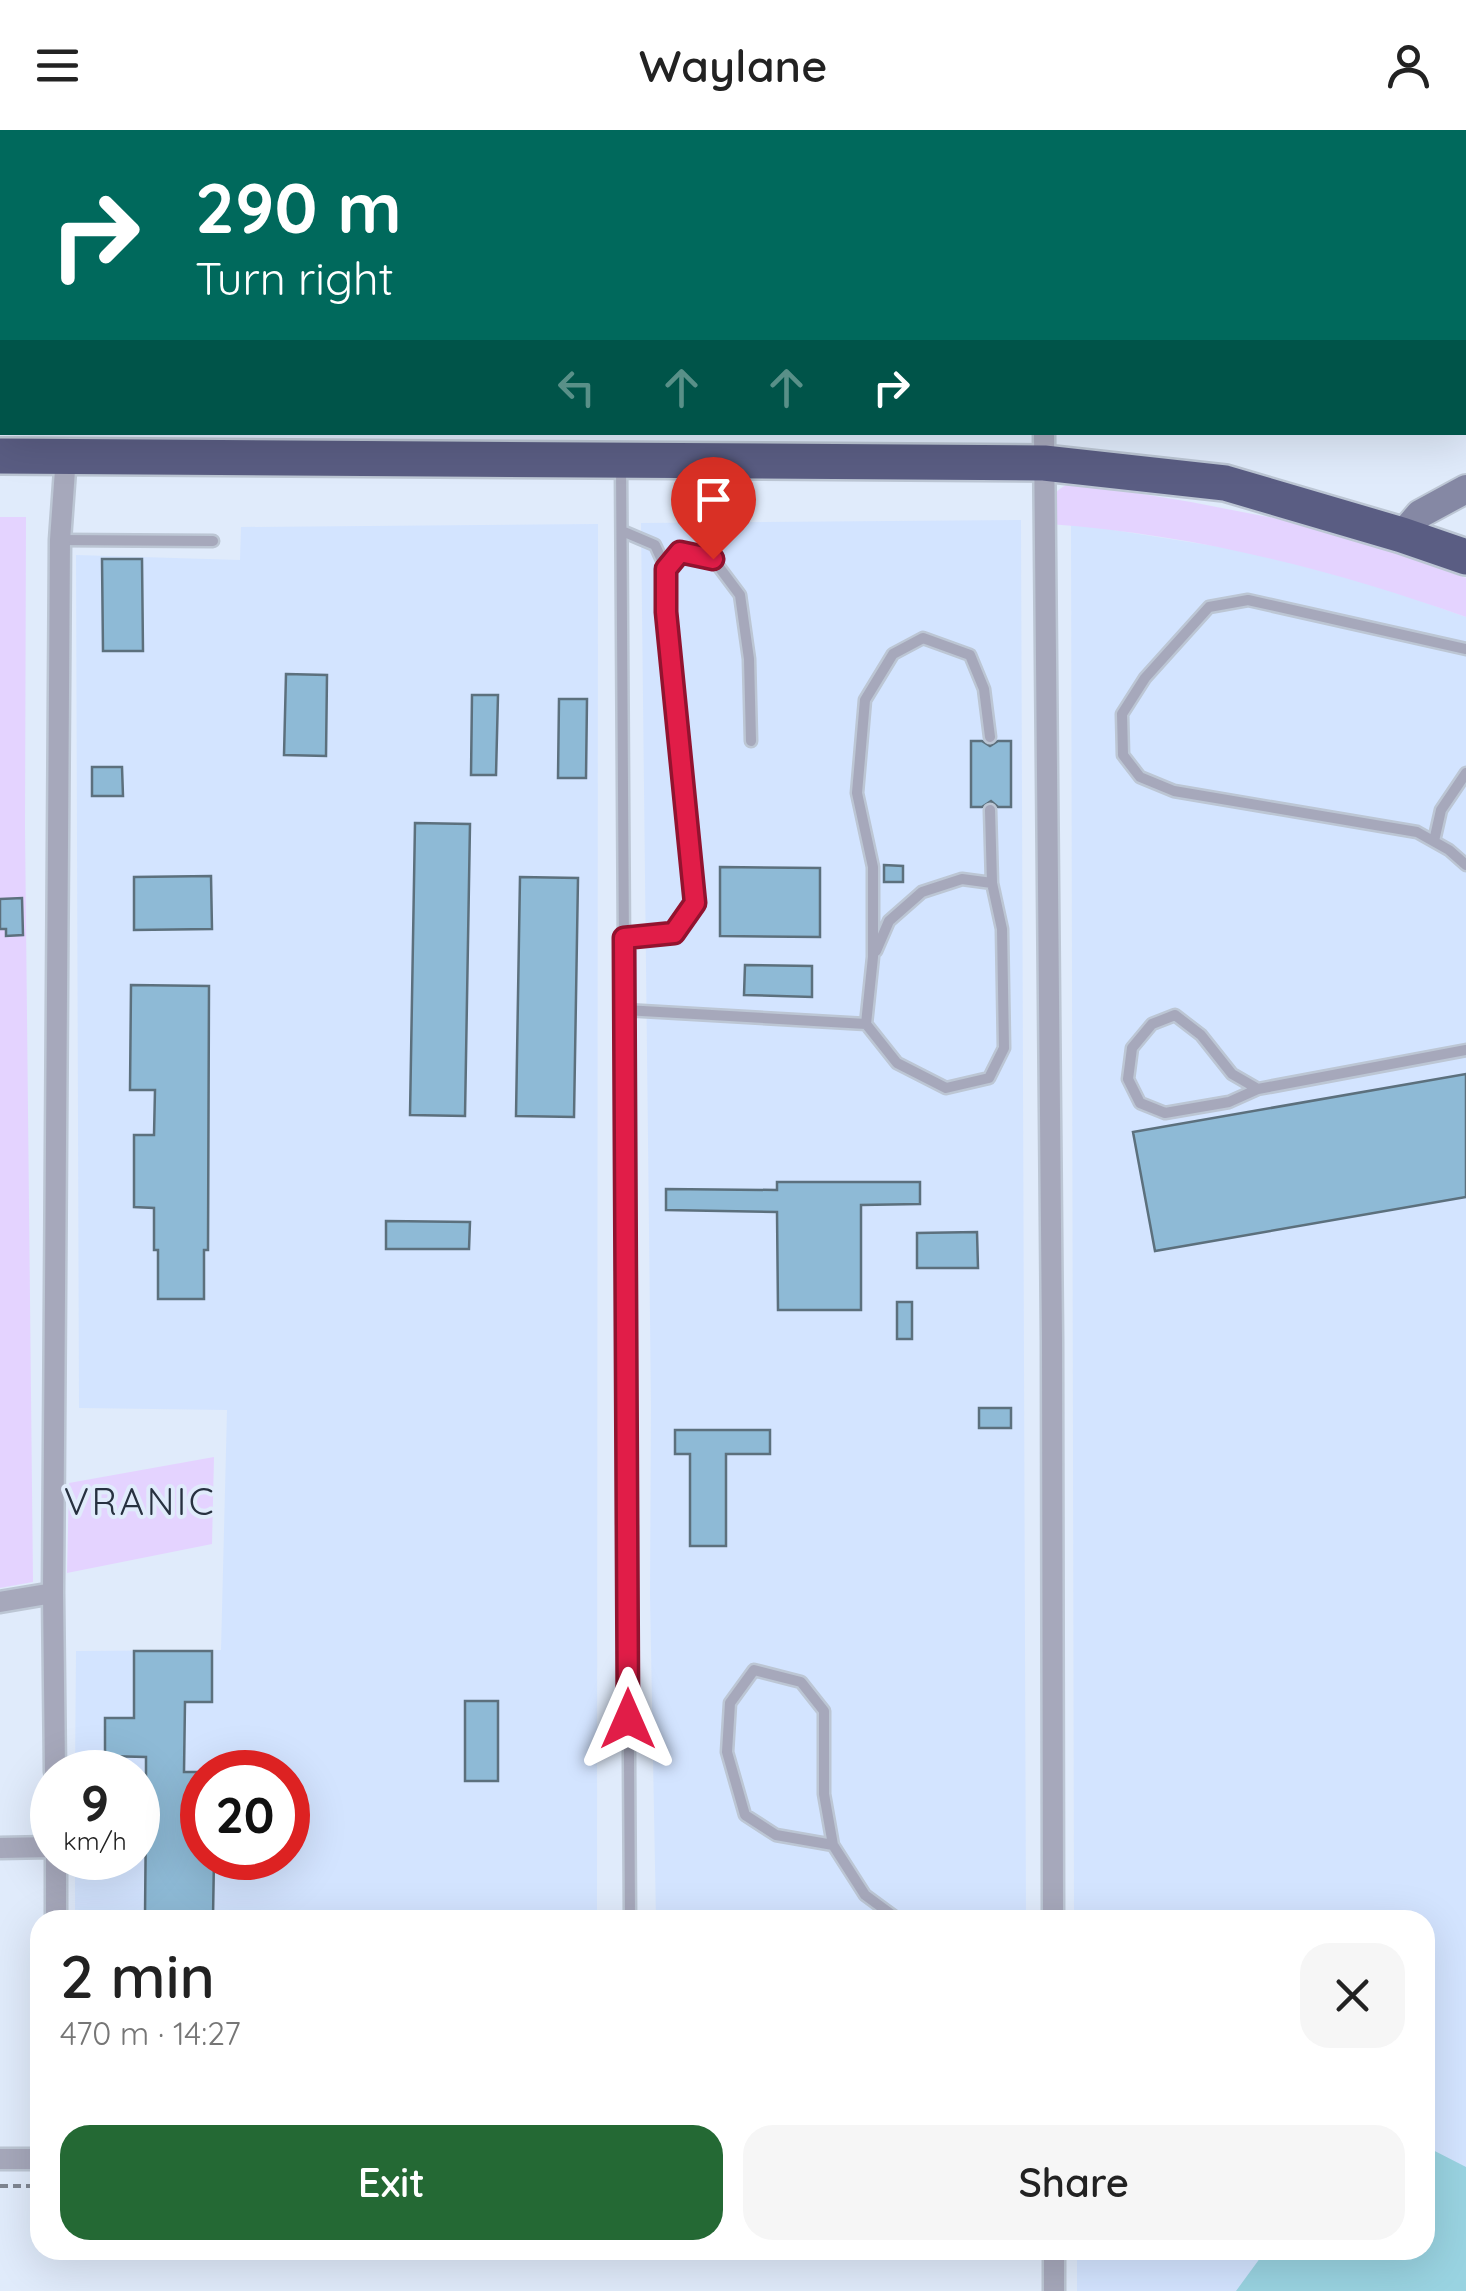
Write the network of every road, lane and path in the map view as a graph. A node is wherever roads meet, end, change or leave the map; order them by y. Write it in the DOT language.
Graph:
graph roads {
  1 [pos="1044,448"];
  2 [pos="0,456"];
  3 [pos="66,456"];
  4 [pos="622,459"];
  5 [pos="1466,490"];
  6 [pos="622,531"];
  7 [pos="1402,534"];
  8 [pos="60,540"];
  9 [pos="213,540"];
  10 [pos="1466,558"];
  11 [pos="666,569"];
  12 [pos="1466,649"];
  13 [pos="990,736"];
  14 [pos="751,742"];
  15 [pos="1466,773"];
  16 [pos="990,810"];
  17 [pos="1434,841"];
  18 [pos="1466,864"];
  19 [pos="992,883"];
  20 [pos="624,938"];
  21 [pos="873,956"];
  22 [pos="624,1010"];
  23 [pos="866,1024"];
  24 [pos="1466,1050"];
  25 [pos="1258,1089"];
  26 [pos="53,1593"];
  27 [pos="0,1602"];
  28 [pos="55,1750"];
  29 [pos="833,1846"];
  30 [pos="0,1848"];
  31 [pos="30,1848"];
  32 [pos="56,1880"];
  33 [pos="56,1910"];
  34 [pos="630,1910"];
  35 [pos="885,1910"];
  36 [pos="1053,1910"];
  37 [pos="0,2159"];
  38 [pos="30,2159"];
  39 [pos="0,2186"];
  40 [pos="30,2186"];
  41 [pos="1054,2260"];
  42 [pos="1054,2291"];
  1 -- 4 [label="highway"];
  1 -- 7 [label="highway"];
  1 -- 36 [label="street"];
  2 -- 3 [label="highway"];
  3 -- 4 [label="highway"];
  3 -- 8 [label="street"];
  4 -- 6 [label="lane"];
  5 -- 7 [label="main road"];
  6 -- 11 [label="lane"];
  6 -- 20 [label="lane"];
  7 -- 10 [label="highway"];
  8 -- 9 [label="lane"];
  8 -- 26 [label="street"];
  11 -- 14 [label="lane"];
  11 -- 20 [label="lane"];
  12 -- 17 [label="lane"];
  13 -- 21 [label="lane"];
  15 -- 17 [label="lane"];
  16 -- 19 [label="lane"];
  17 -- 18 [label="lane"];
  19 -- 21 [label="lane"];
  19 -- 23 [label="lane"];
  20 -- 22 [label="lane"];
  21 -- 23 [label="lane"];
  22 -- 23 [label="lane"];
  22 -- 34 [label="lane"];
  24 -- 25 [label="lane"];
  25 -- 25 [label="lane"];
  26 -- 27 [label="street"];
  26 -- 28 [label="street"];
  29 -- 29 [label="lane"];
  29 -- 35 [label="lane"];
  30 -- 31 [label="street"];
  32 -- 33 [label="street"];
  37 -- 38 [label="street"];
  39 -- 40 [label="path"];
  41 -- 42 [label="street"];
}
